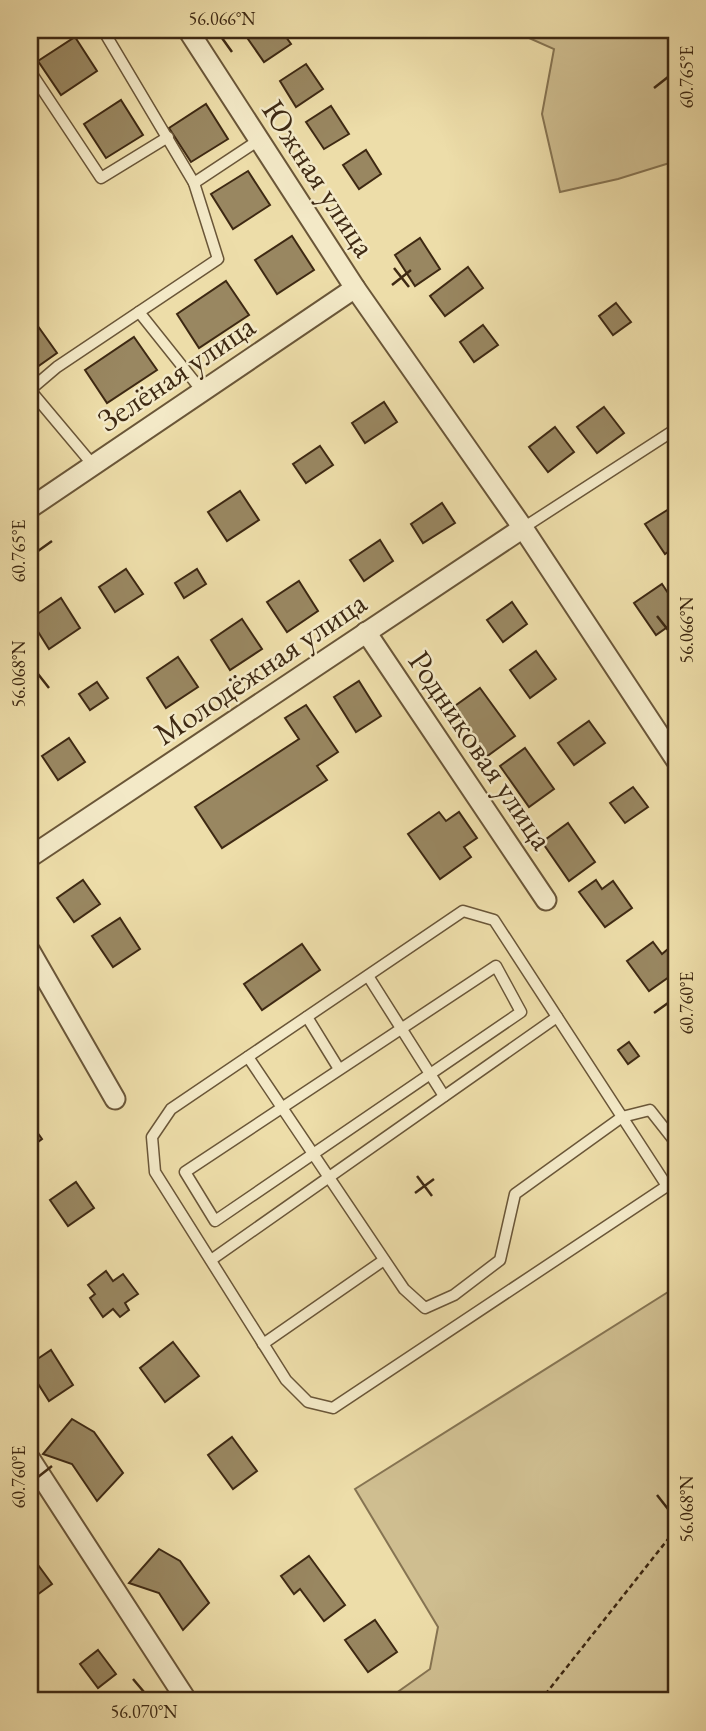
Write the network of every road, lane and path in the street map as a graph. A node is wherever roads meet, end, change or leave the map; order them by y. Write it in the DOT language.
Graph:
graph roads {
  1 [pos="103,30"];
  2 [pos="188,30"];
  3 [pos="30,71"];
  4 [pos="168,137"];
  5 [pos="259,140"];
  6 [pos="194,183"];
  7 [pos="355,288"];
  8 [pos="139,312"];
  9 [pos="30,390"];
  10 [pos="202,391"];
  11 [pos="676,429"];
  12 [pos="93,465"];
  13 [pos="30,508"];
  14 [pos="523,528"];
  15 [pos="366,632"];
  16 [pos="676,760"];
  17 [pos="30,857"];
  18 [pos="546,900"];
  19 [pos="30,951"];
  20 [pos="368,976"];
  21 [pos="307,1017"];
  22 [pos="556,1017"];
  23 [pos="401,1028"];
  24 [pos="248,1057"];
  25 [pos="340,1069"];
  26 [pos="430,1075"];
  27 [pos="444,1096"];
  28 [pos="115,1099"];
  29 [pos="281,1107"];
  30 [pos="622,1116"];
  31 [pos="676,1143"];
  32 [pos="313,1154"];
  33 [pos="328,1177"];
  34 [pos="672,1182"];
  35 [pos="211,1260"];
  36 [pos="384,1260"];
  37 [pos="263,1344"];
  38 [pos="30,1459"];
  39 [pos="676,1529"];
  40 [pos="187,1701"];
  41 [pos="540,1701"];
  1 -- 4 [label="lane"];
  2 -- 5 [label="street, Южная улица"];
  3 -- 4 [label="lane"];
  4 -- 6 [label="lane"];
  5 -- 6 [label="lane"];
  5 -- 7 [label="street, Южная улица"];
  6 -- 8 [label="lane"];
  7 -- 10 [label="street, Зелёная улица"];
  7 -- 14 [label="street, Южная улица"];
  8 -- 9 [label="lane"];
  8 -- 10 [label="lane"];
  9 -- 12 [label="lane"];
  10 -- 12 [label="street, Зелёная улица"];
  11 -- 14 [label="lane"];
  12 -- 13 [label="street, Зелёная улица"];
  14 -- 15 [label="street, Молодёжная улица"];
  14 -- 16 [label="street, Южная улица"];
  15 -- 17 [label="street, Молодёжная улица"];
  15 -- 18 [label="street, Родниковая улица"];
  19 -- 28 [label="street"];
  20 -- 21 [label="lane"];
  20 -- 22 [label="lane"];
  20 -- 23 [label="lane"];
  21 -- 24 [label="lane"];
  21 -- 25 [label="lane"];
  22 -- 27 [label="lane"];
  22 -- 30 [label="lane"];
  23 -- 25 [label="lane"];
  23 -- 26 [label="lane"];
  23 -- 26 [label="lane"];
  24 -- 29 [label="lane"];
  24 -- 35 [label="lane"];
  25 -- 29 [label="lane"];
  26 -- 27 [label="lane"];
  26 -- 32 [label="lane"];
  27 -- 33 [label="lane"];
  29 -- 32 [label="lane"];
  29 -- 32 [label="lane"];
  30 -- 31 [label="lane"];
  30 -- 34 [label="lane"];
  30 -- 36 [label="lane"];
  32 -- 33 [label="lane"];
  33 -- 35 [label="lane"];
  33 -- 36 [label="lane"];
  34 -- 37 [label="lane"];
  35 -- 37 [label="lane"];
  36 -- 37 [label="lane"];
  38 -- 40 [label="street"];
  39 -- 41 [label="path"];
}
